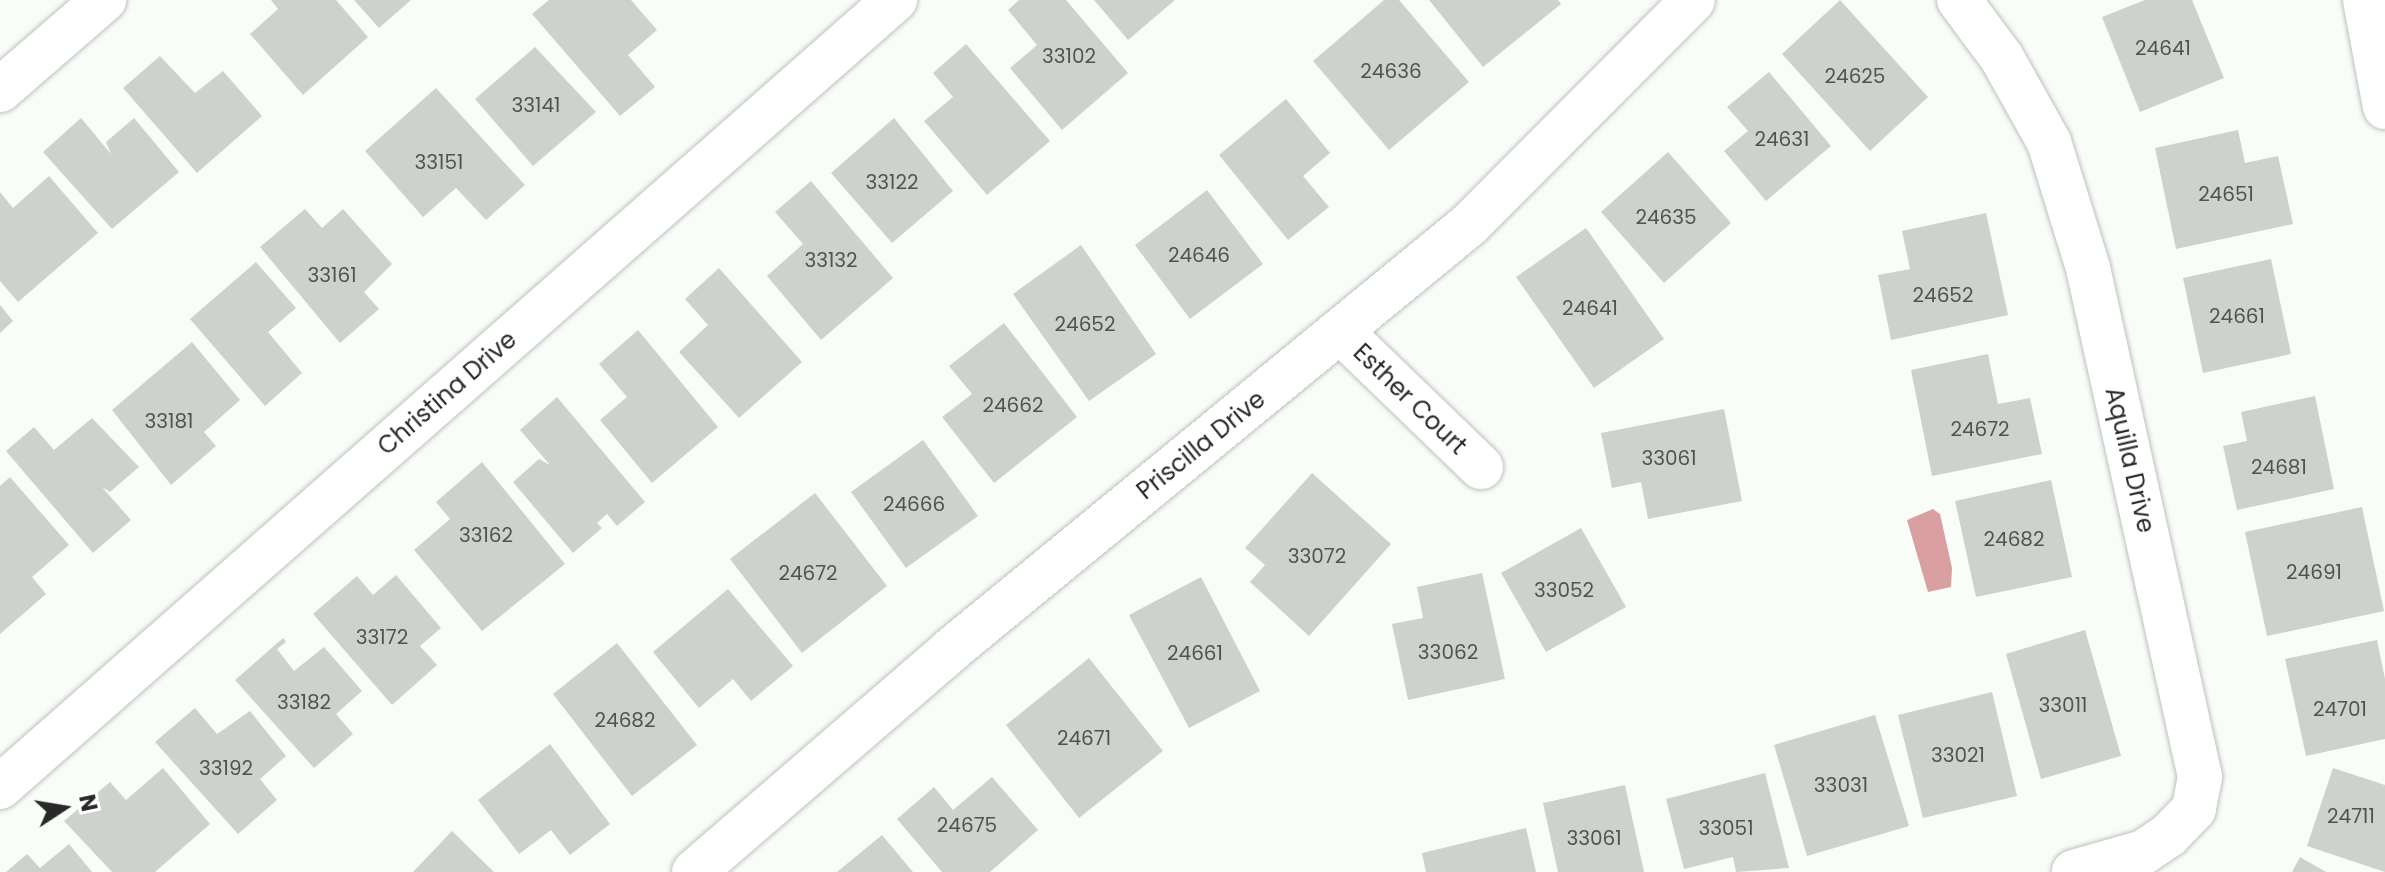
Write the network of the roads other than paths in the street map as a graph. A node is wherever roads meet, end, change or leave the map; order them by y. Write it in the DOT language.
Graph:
graph roads {
  1 [pos="104,0"];
  2 [pos="895,0"];
  3 [pos="1693,0"];
  4 [pos="1959,0"];
  5 [pos="2365,0"];
  6 [pos="0,90"];
  7 [pos="2385,107"];
  8 [pos="1340,331"];
  9 [pos="1481,467"];
  10 [pos="0,787"];
  11 [pos="694,872"];
  12 [pos="2074,872"];
  1 -- 6 [label="street"];
  2 -- 10 [label="street, Christina Drive"];
  3 -- 8 [label="street, Priscilla Drive"];
  4 -- 12 [label="street, Aquilla Drive"];
  5 -- 7 [label="street"];
  8 -- 9 [label="street, Esther Court"];
  8 -- 11 [label="street, Priscilla Drive"];
}
